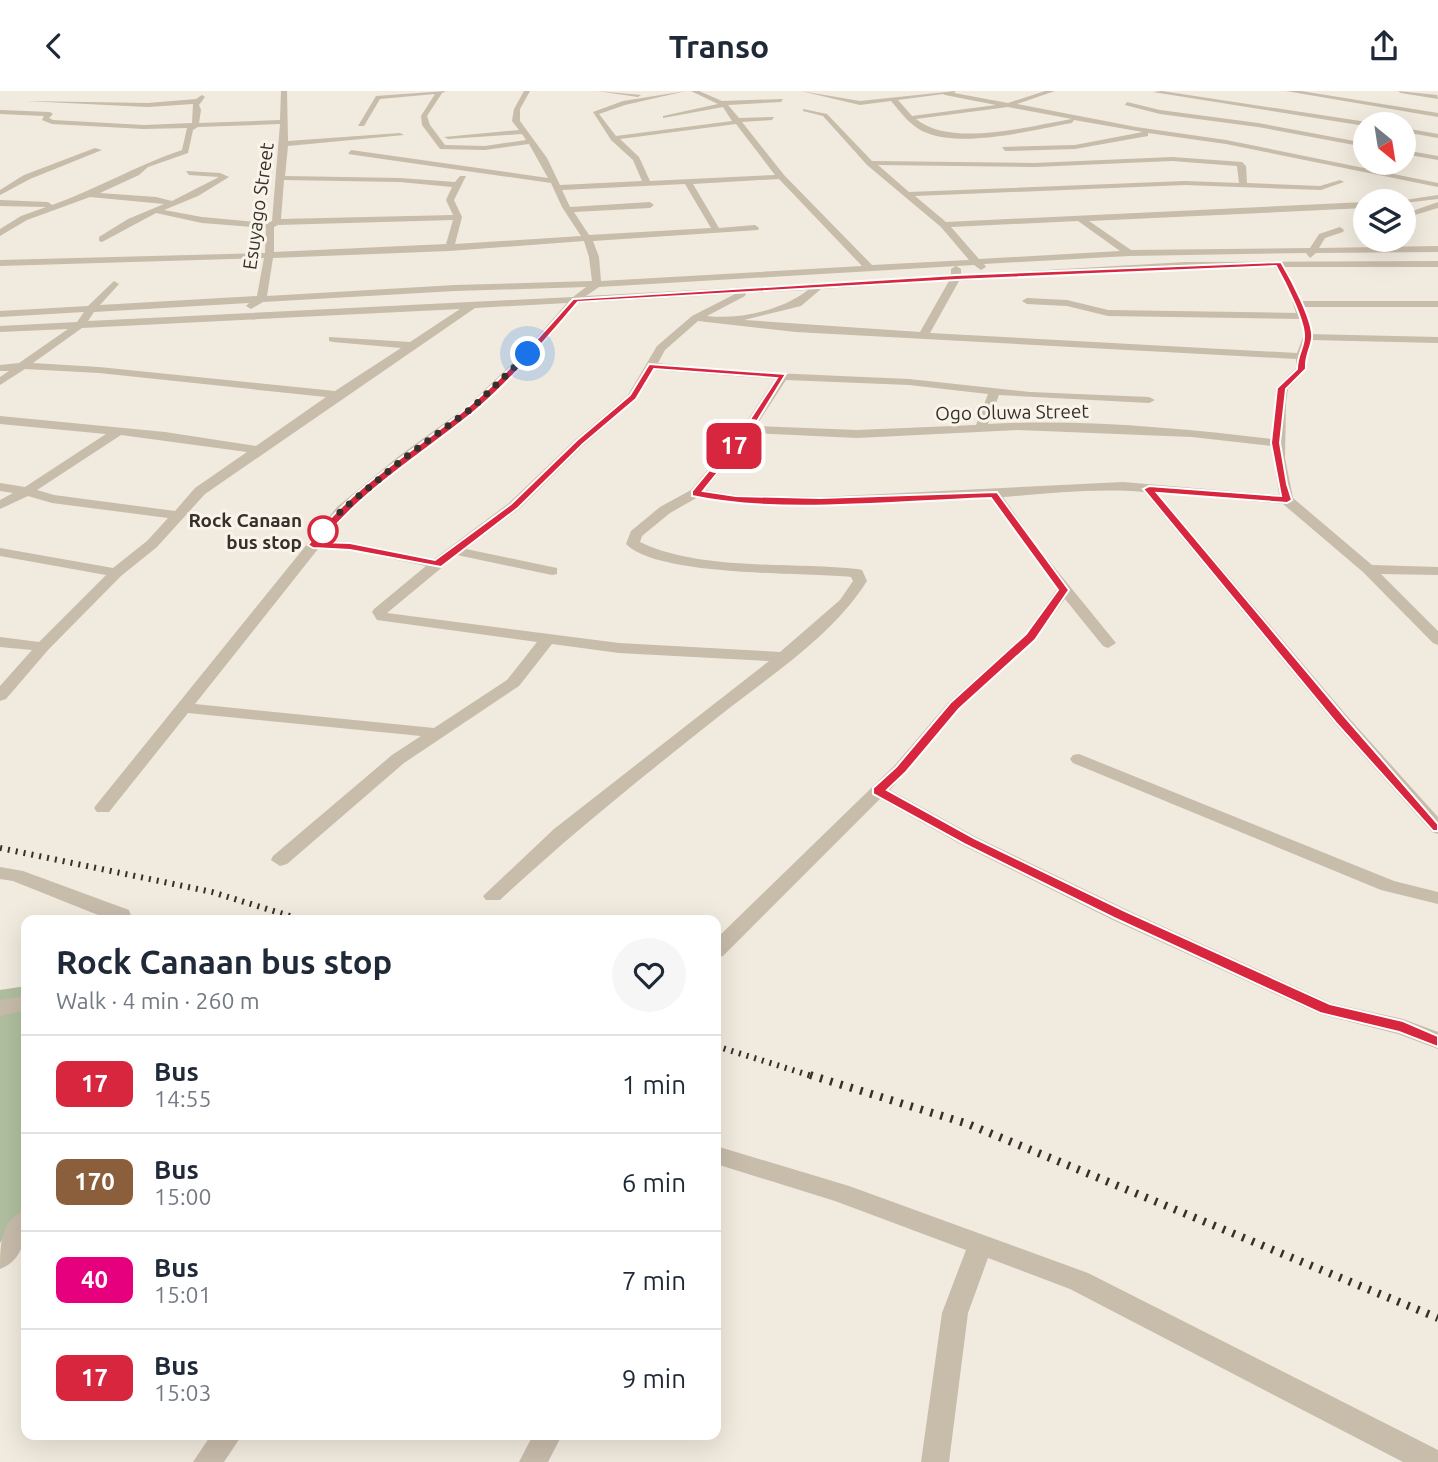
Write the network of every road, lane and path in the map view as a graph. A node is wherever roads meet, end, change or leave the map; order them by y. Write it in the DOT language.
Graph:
graph roads {
  1 [pos="284,91"];
  2 [pos="388,91"];
  3 [pos="441,91"];
  4 [pos="527,91"];
  5 [pos="600,91"];
  6 [pos="683,91"];
  7 [pos="694,91"];
  8 [pos="804,91"];
  9 [pos="1052,91"];
  10 [pos="1289,91"];
  11 [pos="1401,91"];
  12 [pos="949,92"];
  13 [pos="1154,92"];
  14 [pos="135,95"];
  15 [pos="397,95"];
  16 [pos="1234,96"];
  17 [pos="651,97"];
  18 [pos="1141,97"];
  19 [pos="1437,97"];
  20 [pos="893,99"];
  21 [pos="781,100"];
  22 [pos="22,101"];
  23 [pos="1225,101"];
  24 [pos="109,104"];
  25 [pos="724,104"];
  26 [pos="1011,105"];
  27 [pos="805,110"];
  28 [pos="0,112"];
  29 [pos="1438,115"];
  30 [pos="665,117"];
  31 [pos="772,118"];
  32 [pos="911,118"];
  33 [pos="1084,119"];
  34 [pos="736,121"];
  35 [pos="282,122"];
  36 [pos="1353,122"];
  37 [pos="361,124"];
  38 [pos="195,127"];
  39 [pos="522,132"];
  40 [pos="1152,132"];
  41 [pos="1295,132"];
  42 [pos="1416,133"];
  43 [pos="400,135"];
  44 [pos="1438,136"];
  45 [pos="438,138"];
  46 [pos="614,138"];
  47 [pos="1288,139"];
  48 [pos="531,142"];
  49 [pos="1353,143"];
  50 [pos="284,144"];
  51 [pos="1280,145"];
  52 [pos="1005,149"];
  53 [pos="1077,149"];
  54 [pos="97,150"];
  55 [pos="351,152"];
  56 [pos="1273,152"];
  57 [pos="1416,154"];
  58 [pos="377,158"];
  59 [pos="1438,158"];
  60 [pos="1086,162"];
  61 [pos="870,163"];
  62 [pos="370,165"];
  63 [pos="470,171"];
  64 [pos="362,172"];
  65 [pos="189,173"];
  66 [pos="781,177"];
  67 [pos="279,178"];
  68 [pos="355,179"];
  69 [pos="646,182"];
  70 [pos="688,182"];
  71 [pos="1340,182"];
  72 [pos="554,184"];
  73 [pos="1243,184"];
  74 [pos="457,185"];
  75 [pos="1438,185"];
  76 [pos="0,193"];
  77 [pos="909,194"];
  78 [pos="89,195"];
  79 [pos="1438,197"];
  80 [pos="1416,199"];
  81 [pos="0,203"];
  82 [pos="174,204"];
  83 [pos="62,205"];
  84 [pos="650,205"];
  85 [pos="1438,205"];
  86 [pos="1353,206"];
  87 [pos="569,210"];
  88 [pos="159,211"];
  89 [pos="1416,212"];
  90 [pos="458,217"];
  91 [pos="1080,219"];
  92 [pos="273,224"];
  93 [pos="944,225"];
  94 [pos="755,228"];
  95 [pos="716,230"];
  96 [pos="1340,230"];
  97 [pos="0,233"];
  98 [pos="102,239"];
  99 [pos="588,240"];
  100 [pos="449,248"];
  101 [pos="1313,249"];
  102 [pos="1438,249"];
  103 [pos="1129,253"];
  104 [pos="269,256"];
  105 [pos="955,261"];
  106 [pos="975,261"];
  107 [pos="0,263"];
  108 [pos="1305,263"];
  109 [pos="1278,264"];
  110 [pos="1438,264"];
  111 [pos="866,267"];
  112 [pos="829,268"];
  113 [pos="767,273"];
  114 [pos="731,274"];
  115 [pos="956,277"];
  116 [pos="990,277"];
  117 [pos="889,281"];
  118 [pos="114,284"];
  119 [pos="597,284"];
  120 [pos="491,286"];
  121 [pos="754,286"];
  122 [pos="819,286"];
  123 [pos="261,299"];
  124 [pos="575,300"];
  125 [pos="1027,301"];
  126 [pos="1299,304"];
  127 [pos="1438,304"];
  128 [pos="471,306"];
  129 [pos="90,310"];
  130 [pos="0,314"];
  131 [pos="240,315"];
  132 [pos="1303,316"];
  133 [pos="696,319"];
  134 [pos="729,323"];
  135 [pos="80,324"];
  136 [pos="0,329"];
  137 [pos="925,335"];
  138 [pos="1308,337"];
  139 [pos="333,339"];
  140 [pos="1438,340"];
  141 [pos="410,345"];
  142 [pos="1301,356"];
  143 [pos="24,366"];
  144 [pos="652,366"];
  145 [pos="0,369"];
  146 [pos="783,376"];
  147 [pos="0,382"];
  148 [pos="995,392"];
  149 [pos="337,395"];
  150 [pos="1149,400"];
  151 [pos="0,420"];
  152 [pos="981,426"];
  153 [pos="748,429"];
  154 [pos="119,431"];
  155 [pos="1276,443"];
  156 [pos="257,450"];
  157 [pos="0,487"];
  158 [pos="1149,489"];
  159 [pos="27,491"];
  160 [pos="696,493"];
  161 [pos="994,494"];
  162 [pos="1287,500"];
  163 [pos="0,505"];
  164 [pos="176,515"];
  165 [pos="313,545"];
  166 [pos="456,551"];
  167 [pos="0,552"];
  168 [pos="437,564"];
  169 [pos="1368,569"];
  170 [pos="552,571"];
  171 [pos="1438,571"];
  172 [pos="116,573"];
  173 [pos="1064,590"];
  174 [pos="1438,640"];
  175 [pos="547,641"];
  176 [pos="0,642"];
  177 [pos="1108,643"];
  178 [pos="43,647"];
  179 [pos="784,657"];
  180 [pos="0,696"];
  181 [pos="184,708"];
  182 [pos="438,733"];
  183 [pos="1079,759"];
  184 [pos="878,791"];
  185 [pos="103,808"];
  186 [pos="1438,828"];
  187 [pos="280,860"];
  188 [pos="0,873"];
  189 [pos="493,897"];
  190 [pos="1438,898"];
  191 [pos="122,915"];
  192 [pos="721,946"];
  193 [pos="21,1004"];
  194 [pos="0,1008"];
  195 [pos="1438,1041"];
  196 [pos="721,1157"];
  197 [pos="21,1233"];
  198 [pos="981,1244"];
  199 [pos="0,1258"];
  200 [pos="224,1440"];
  201 [pos="545,1440"];
  202 [pos="207,1462"];
  203 [pos="533,1462"];
  204 [pos="935,1462"];
  205 [pos="1432,1462"];
  1 -- 35 [label="street, Esuyago Street"];
  2 -- 15 [label="street"];
  3 -- 15 [label="street"];
  3 -- 45 [label="street"];
  4 -- 39 [label="street"];
  5 -- 17 [label="street"];
  6 -- 17 [label="street"];
  7 -- 25 [label="street"];
  8 -- 20 [label="street"];
  9 -- 26 [label="street"];
  10 -- 29 [label="street"];
  11 -- 19 [label="street"];
  12 -- 20 [label="street"];
  12 -- 26 [label="street"];
  13 -- 23 [label="street"];
  14 -- 24 [label="street"];
  15 -- 37 [label="street"];
  16 -- 23 [label="street"];
  17 -- 46 [label="street"];
  18 -- 41 [label="street"];
  20 -- 32 [label="street"];
  21 -- 25 [label="street"];
  22 -- 24 [label="street"];
  23 -- 36 [label="street"];
  24 -- 38 [label="street"];
  25 -- 30 [label="street"];
  25 -- 34 [label="street"];
  26 -- 32 [label="street"];
  26 -- 33 [label="street"];
  27 -- 61 [label="street"];
  28 -- 38 [label="street"];
  31 -- 34 [label="street"];
  32 -- 33 [label="street"];
  33 -- 40 [label="street"];
  34 -- 46 [label="street"];
  34 -- 66 [label="street"];
  35 -- 38 [label="street"];
  35 -- 50 [label="street, Esuyago Street"];
  38 -- 78 [label="street"];
  39 -- 45 [label="street"];
  39 -- 48 [label="street"];
  40 -- 53 [label="street"];
  40 -- 56 [label="street"];
  41 -- 47 [label="street"];
  41 -- 49 [label="street"];
  42 -- 44 [label="street"];
  43 -- 50 [label="street"];
  45 -- 48 [label="street"];
  46 -- 69 [label="street"];
  48 -- 72 [label="street"];
  50 -- 67 [label="street, Esuyago Street"];
  51 -- 56 [label="street"];
  52 -- 53 [label="street"];
  53 -- 60 [label="street"];
  54 -- 76 [label="street"];
  55 -- 58 [label="street"];
  56 -- 75 [label="street"];
  57 -- 59 [label="street"];
  58 -- 62 [label="street"];
  58 -- 63 [label="street"];
  60 -- 61 [label="street"];
  60 -- 73 [label="street"];
  61 -- 77 [label="street"];
  63 -- 72 [label="street"];
  63 -- 74 [label="street"];
  64 -- 68 [label="street"];
  65 -- 82 [label="street"];
  66 -- 70 [label="street"];
  66 -- 111 [label="street"];
  67 -- 68 [label="street"];
  67 -- 92 [label="street, Esuyago Street"];
  68 -- 74 [label="street"];
  69 -- 70 [label="street"];
  69 -- 72 [label="street"];
  70 -- 95 [label="street"];
  71 -- 73 [label="street"];
  72 -- 87 [label="street"];
  73 -- 77 [label="street"];
  74 -- 90 [label="street"];
  77 -- 93 [label="street"];
  78 -- 82 [label="street"];
  78 -- 83 [label="street"];
  79 -- 80 [label="street"];
  81 -- 83 [label="street"];
  82 -- 88 [label="street"];
  83 -- 97 [label="street"];
  84 -- 87 [label="street"];
  85 -- 89 [label="street"];
  86 -- 91 [label="street"];
  87 -- 99 [label="street"];
  88 -- 92 [label="street"];
  88 -- 98 [label="street"];
  90 -- 92 [label="street"];
  90 -- 100 [label="street"];
  91 -- 93 [label="street"];
  91 -- 103 [label="street"];
  92 -- 104 [label="street, Esuyago Street"];
  93 -- 106 [label="street"];
  94 -- 95 [label="street"];
  95 -- 99 [label="street"];
  96 -- 101 [label="street"];
  99 -- 100 [label="street"];
  99 -- 119 [label="street"];
  100 -- 104 [label="street"];
  101 -- 102 [label="street"];
  101 -- 103 [label="street"];
  101 -- 108 [label="street"];
  103 -- 106 [label="street"];
  104 -- 107 [label="street"];
  104 -- 123 [label="street, Esuyago Street"];
  105 -- 106 [label="street"];
  105 -- 111 [label="street"];
  105 -- 115 [label="street"];
  106 -- 116 [label="street"];
  108 -- 109 [label="street"];
  108 -- 110 [label="street"];
  109 -- 116 [label="street"];
  109 -- 126 [label="street"];
  111 -- 112 [label="street"];
  111 -- 117 [label="street"];
  112 -- 113 [label="street"];
  112 -- 122 [label="street"];
  113 -- 114 [label="street"];
  113 -- 121 [label="street"];
  114 -- 119 [label="street"];
  114 -- 121 [label="street"];
  115 -- 116 [label="street"];
  115 -- 117 [label="street"];
  115 -- 137 [label="street"];
  117 -- 122 [label="street"];
  118 -- 129 [label="street"];
  119 -- 120 [label="street"];
  119 -- 124 [label="street"];
  120 -- 123 [label="street"];
  120 -- 128 [label="street"];
  121 -- 122 [label="street"];
  121 -- 124 [label="street"];
  121 -- 133 [label="street"];
  122 -- 134 [label="street"];
  123 -- 129 [label="street"];
  123 -- 131 [label="street, Esuyago Street"];
  124 -- 128 [label="street"];
  124 -- 165 [label="street"];
  125 -- 132 [label="street"];
  126 -- 127 [label="street"];
  126 -- 132 [label="street"];
  128 -- 131 [label="street"];
  128 -- 141 [label="street"];
  129 -- 130 [label="street"];
  129 -- 135 [label="street"];
  131 -- 135 [label="street"];
  132 -- 138 [label="street"];
  133 -- 134 [label="street"];
  133 -- 144 [label="street"];
  134 -- 137 [label="street"];
  135 -- 136 [label="street"];
  135 -- 143 [label="street"];
  137 -- 142 [label="street"];
  138 -- 140 [label="street"];
  138 -- 142 [label="street"];
  139 -- 141 [label="street"];
  141 -- 149 [label="street"];
  142 -- 155 [label="street"];
  143 -- 145 [label="street"];
  143 -- 147 [label="street"];
  143 -- 149 [label="street"];
  144 -- 146 [label="street"];
  144 -- 166 [label="street"];
  146 -- 148 [label="street"];
  146 -- 153 [label="street"];
  148 -- 150 [label="street"];
  148 -- 152 [label="street"];
  149 -- 156 [label="street"];
  151 -- 154 [label="street"];
  152 -- 153 [label="street, Ogo Oluwa Street"];
  152 -- 155 [label="street, Ogo Oluwa Street"];
  153 -- 160 [label="street"];
  154 -- 156 [label="street"];
  154 -- 159 [label="street"];
  155 -- 162 [label="street"];
  156 -- 164 [label="street"];
  157 -- 159 [label="street"];
  158 -- 161 [label="street"];
  158 -- 162 [label="street"];
  158 -- 186 [label="street"];
  159 -- 163 [label="street"];
  159 -- 164 [label="street"];
  160 -- 161 [label="street"];
  160 -- 179 [label="street"];
  161 -- 173 [label="street"];
  162 -- 169 [label="street"];
  164 -- 172 [label="street"];
  165 -- 168 [label="street"];
  165 -- 181 [label="street"];
  166 -- 168 [label="street"];
  166 -- 170 [label="street"];
  167 -- 172 [label="street"];
  168 -- 175 [label="street"];
  169 -- 171 [label="street"];
  169 -- 174 [label="street"];
  172 -- 178 [label="street"];
  173 -- 177 [label="street"];
  173 -- 184 [label="street"];
  175 -- 179 [label="street"];
  175 -- 182 [label="street"];
  176 -- 178 [label="street"];
  178 -- 180 [label="street"];
  179 -- 189 [label="street"];
  181 -- 182 [label="street"];
  181 -- 185 [label="street"];
  182 -- 187 [label="street"];
  183 -- 190 [label="street"];
  184 -- 192 [label="street"];
  184 -- 195 [label="street"];
  188 -- 191 [label="street"];
  193 -- 194 [label="street"];
  196 -- 198 [label="street"];
  197 -- 199 [label="street"];
  198 -- 204 [label="street"];
  198 -- 205 [label="street"];
  200 -- 202 [label="street"];
  201 -- 203 [label="street"];
}
